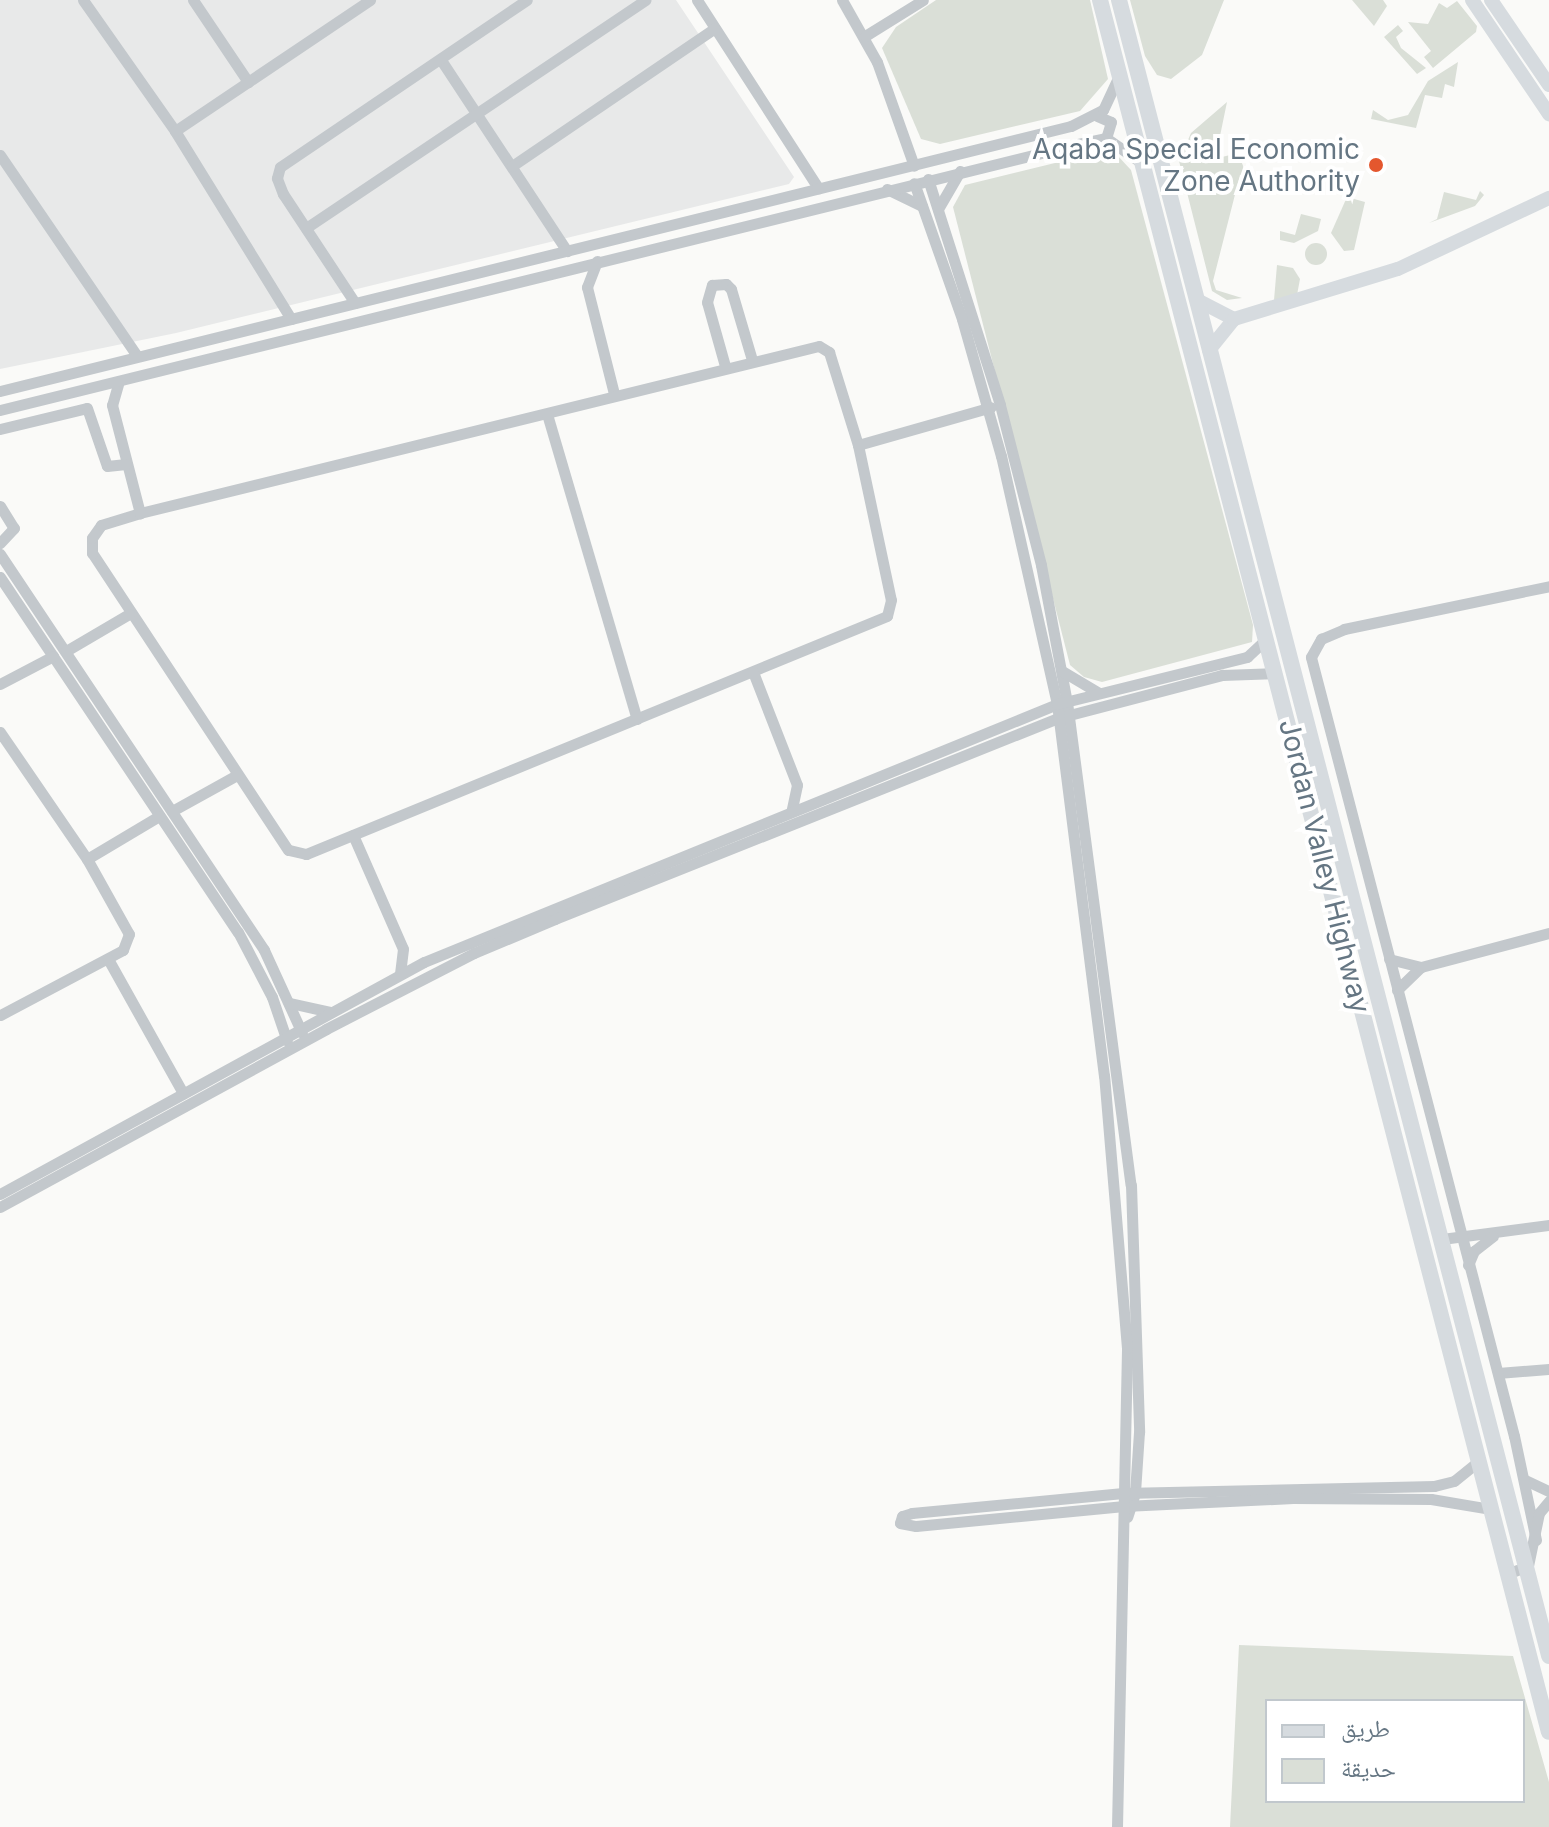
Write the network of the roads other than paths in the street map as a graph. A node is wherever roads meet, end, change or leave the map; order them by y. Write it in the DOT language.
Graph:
graph roads {
  1 [pos="83,0"];
  2 [pos="193,0"];
  3 [pos="370,0"];
  4 [pos="527,0"];
  5 [pos="645,0"];
  6 [pos="697,0"];
  7 [pos="842,0"];
  8 [pos="923,0"];
  9 [pos="1100,0"];
  10 [pos="1119,0"];
  11 [pos="1472,0"];
  12 [pos="1491,0"];
  13 [pos="715,28"];
  14 [pos="865,36"];
  15 [pos="441,60"];
  16 [pos="1119,76"];
  17 [pos="248,82"];
  18 [pos="1549,85"];
  19 [pos="1148,112"];
  20 [pos="476,114"];
  21 [pos="1549,114"];
  22 [pos="1097,116"];
  23 [pos="1129,117"];
  24 [pos="175,131"];
  25 [pos="1106,138"];
  26 [pos="0,155"];
  27 [pos="1142,164"];
  28 [pos="512,166"];
  29 [pos="914,166"];
  30 [pos="960,171"];
  31 [pos="928,179"];
  32 [pos="914,183"];
  33 [pos="818,188"];
  34 [pos="886,189"];
  35 [pos="1549,198"];
  36 [pos="922,206"];
  37 [pos="938,209"];
  38 [pos="306,228"];
  39 [pos="567,251"];
  40 [pos="597,261"];
  41 [pos="562,271"];
  42 [pos="435,284"];
  43 [pos="587,287"];
  44 [pos="444,299"];
  45 [pos="1197,300"];
  46 [pos="355,303"];
  47 [pos="291,319"];
  48 [pos="1234,319"];
  49 [pos="1209,350"];
  50 [pos="137,356"];
  51 [pos="752,360"];
  52 [pos="725,366"];
  53 [pos="119,381"];
  54 [pos="88,388"];
  55 [pos="0,391"];
  56 [pos="614,394"];
  57 [pos="112,405"];
  58 [pos="994,406"];
  59 [pos="0,410"];
  60 [pos="547,414"];
  61 [pos="0,429"];
  62 [pos="858,445"];
  63 [pos="126,464"];
  64 [pos="0,506"];
  65 [pos="140,513"];
  66 [pos="0,543"];
  67 [pos="0,554"];
  68 [pos="0,577"];
  69 [pos="1549,586"];
  70 [pos="1262,588"];
  71 [pos="129,614"];
  72 [pos="1267,639"];
  73 [pos="66,651"];
  74 [pos="53,656"];
  75 [pos="1062,671"];
  76 [pos="753,672"];
  77 [pos="1276,673"];
  78 [pos="1052,682"];
  79 [pos="0,684"];
  80 [pos="1100,693"];
  81 [pos="1062,703"];
  82 [pos="1035,712"];
  83 [pos="1063,716"];
  84 [pos="637,719"];
  85 [pos="0,732"];
  86 [pos="237,775"];
  87 [pos="797,785"];
  88 [pos="819,798"];
  89 [pos="792,809"];
  90 [pos="172,811"];
  91 [pos="159,816"];
  92 [pos="353,835"];
  93 [pos="87,859"];
  94 [pos="1549,933"];
  95 [pos="403,949"];
  96 [pos="108,959"];
  97 [pos="1389,959"];
  98 [pos="424,962"];
  99 [pos="1421,967"];
  100 [pos="400,974"];
  101 [pos="1397,990"];
  102 [pos="290,1003"];
  103 [pos="331,1012"];
  104 [pos="0,1015"];
  105 [pos="278,1015"];
  106 [pos="302,1035"];
  107 [pos="288,1043"];
  108 [pos="267,1048"];
  109 [pos="183,1093"];
  110 [pos="1428,1109"];
  111 [pos="1409,1114"];
  112 [pos="0,1194"];
  113 [pos="0,1207"];
  114 [pos="1549,1225"];
  115 [pos="1461,1236"];
  116 [pos="1493,1236"];
  117 [pos="1442,1239"];
  118 [pos="1468,1266"];
  119 [pos="1549,1369"];
  120 [pos="1498,1373"];
  121 [pos="1480,1460"];
  122 [pos="1525,1480"];
  123 [pos="1549,1491"];
  124 [pos="1549,1501"];
  125 [pos="1129,1503"];
  126 [pos="1491,1509"];
  127 [pos="1536,1540"];
  128 [pos="1518,1571"];
  129 [pos="1549,1656"];
  130 [pos="1549,1732"];
  131 [pos="1117,1827"];
  1 -- 24 [label="street"];
  2 -- 17 [label="street"];
  3 -- 17 [label="street"];
  4 -- 15 [label="street"];
  5 -- 20 [label="street"];
  6 -- 13 [label="street"];
  7 -- 14 [label="street"];
  8 -- 14 [label="street"];
  9 -- 16 [label="highway, Jordan Valley Highway"];
  10 -- 19 [label="highway, Jordan Valley Highway"];
  11 -- 21 [label="main road"];
  12 -- 18 [label="main road"];
  13 -- 28 [label="street"];
  13 -- 33 [label="street"];
  14 -- 29 [label="street"];
  15 -- 20 [label="street"];
  15 -- 38 [label="street"];
  16 -- 22 [label="street"];
  16 -- 23 [label="highway, Jordan Valley Highway"];
  17 -- 24 [label="street"];
  19 -- 23 [label="highway"];
  19 -- 45 [label="highway, Jordan Valley Highway"];
  20 -- 28 [label="street"];
  20 -- 38 [label="street"];
  22 -- 25 [label="street"];
  22 -- 29 [label="street"];
  23 -- 27 [label="highway, Jordan Valley Highway"];
  24 -- 47 [label="street"];
  25 -- 27 [label="street"];
  25 -- 30 [label="street"];
  26 -- 50 [label="street"];
  27 -- 70 [label="highway, Jordan Valley Highway"];
  28 -- 39 [label="street"];
  29 -- 33 [label="street"];
  30 -- 31 [label="street"];
  30 -- 37 [label="street"];
  31 -- 32 [label="street"];
  31 -- 37 [label="street"];
  32 -- 34 [label="street"];
  32 -- 36 [label="street"];
  33 -- 39 [label="street"];
  34 -- 36 [label="street"];
  34 -- 40 [label="street"];
  35 -- 48 [label="main road"];
  36 -- 58 [label="street"];
  37 -- 58 [label="street"];
  38 -- 46 [label="street"];
  39 -- 42 [label="street"];
  40 -- 41 [label="street"];
  40 -- 43 [label="street"];
  41 -- 43 [label="street"];
  41 -- 44 [label="street"];
  42 -- 44 [label="street"];
  42 -- 46 [label="street"];
  43 -- 56 [label="street"];
  44 -- 53 [label="street"];
  45 -- 48 [label="main road"];
  45 -- 49 [label="highway, Jordan Valley Highway"];
  46 -- 47 [label="street"];
  47 -- 50 [label="street"];
  48 -- 49 [label="main road"];
  49 -- 70 [label="highway, Jordan Valley Highway"];
  50 -- 55 [label="street"];
  51 -- 52 [label="street"];
  51 -- 52 [label="street"];
  51 -- 62 [label="street"];
  52 -- 56 [label="street"];
  53 -- 54 [label="street"];
  53 -- 57 [label="street"];
  54 -- 57 [label="street"];
  54 -- 59 [label="street"];
  56 -- 60 [label="street"];
  57 -- 63 [label="street"];
  58 -- 62 [label="street"];
  58 -- 75 [label="street"];
  58 -- 78 [label="street"];
  60 -- 65 [label="street"];
  60 -- 84 [label="street"];
  61 -- 63 [label="street"];
  62 -- 76 [label="street"];
  63 -- 65 [label="street"];
  64 -- 66 [label="street"];
  65 -- 71 [label="street"];
  67 -- 73 [label="street"];
  68 -- 74 [label="street"];
  69 -- 97 [label="street"];
  70 -- 72 [label="highway, Jordan Valley Highway"];
  70 -- 111 [label="highway, Jordan Valley Highway"];
  71 -- 73 [label="street"];
  71 -- 86 [label="street"];
  72 -- 77 [label="highway, Jordan Valley Highway"];
  72 -- 80 [label="street"];
  73 -- 90 [label="street"];
  74 -- 79 [label="street"];
  74 -- 91 [label="street"];
  75 -- 80 [label="street"];
  75 -- 81 [label="street"];
  76 -- 84 [label="street"];
  76 -- 87 [label="street"];
  77 -- 83 [label="street"];
  77 -- 121 [label="highway, Jordan Valley Highway"];
  78 -- 81 [label="street"];
  78 -- 82 [label="street"];
  80 -- 81 [label="street"];
  81 -- 82 [label="street"];
  81 -- 83 [label="street"];
  82 -- 88 [label="street"];
  83 -- 106 [label="street"];
  83 -- 125 [label="street"];
  84 -- 92 [label="street"];
  85 -- 93 [label="street"];
  86 -- 90 [label="street"];
  86 -- 92 [label="street"];
  87 -- 88 [label="street"];
  87 -- 89 [label="street"];
  88 -- 89 [label="street"];
  89 -- 98 [label="street"];
  90 -- 102 [label="street"];
  91 -- 93 [label="street"];
  91 -- 105 [label="street"];
  92 -- 95 [label="street"];
  93 -- 96 [label="street"];
  94 -- 99 [label="street"];
  95 -- 98 [label="street"];
  95 -- 100 [label="street"];
  96 -- 104 [label="street"];
  96 -- 109 [label="street"];
  97 -- 99 [label="street"];
  97 -- 101 [label="street"];
  98 -- 100 [label="street"];
  99 -- 101 [label="street"];
  100 -- 103 [label="street"];
  101 -- 110 [label="street"];
  102 -- 103 [label="street"];
  102 -- 106 [label="street"];
  103 -- 106 [label="street"];
  105 -- 107 [label="street"];
  105 -- 108 [label="street"];
  106 -- 107 [label="street"];
  107 -- 108 [label="street"];
  107 -- 113 [label="street"];
  108 -- 109 [label="street"];
  109 -- 112 [label="street"];
  110 -- 111 [label="street"];
  110 -- 115 [label="street"];
  111 -- 117 [label="highway, Jordan Valley Highway"];
  114 -- 116 [label="street"];
  115 -- 116 [label="street"];
  115 -- 117 [label="street"];
  115 -- 118 [label="street"];
  116 -- 118 [label="street"];
  117 -- 128 [label="highway, Jordan Valley Highway"];
  118 -- 120 [label="street"];
  119 -- 120 [label="street"];
  120 -- 122 [label="street"];
  121 -- 125 [label="street"];
  121 -- 126 [label="highway, Jordan Valley Highway"];
  122 -- 123 [label="street"];
  122 -- 127 [label="street"];
  124 -- 127 [label="street"];
  125 -- 125 [label="street"];
  125 -- 126 [label="street"];
  125 -- 131 [label="street"];
  126 -- 128 [label="highway, Jordan Valley Highway"];
  127 -- 128 [label="street"];
  128 -- 129 [label="highway, Jordan Valley Highway"];
  128 -- 130 [label="highway, Jordan Valley Highway"];
}
